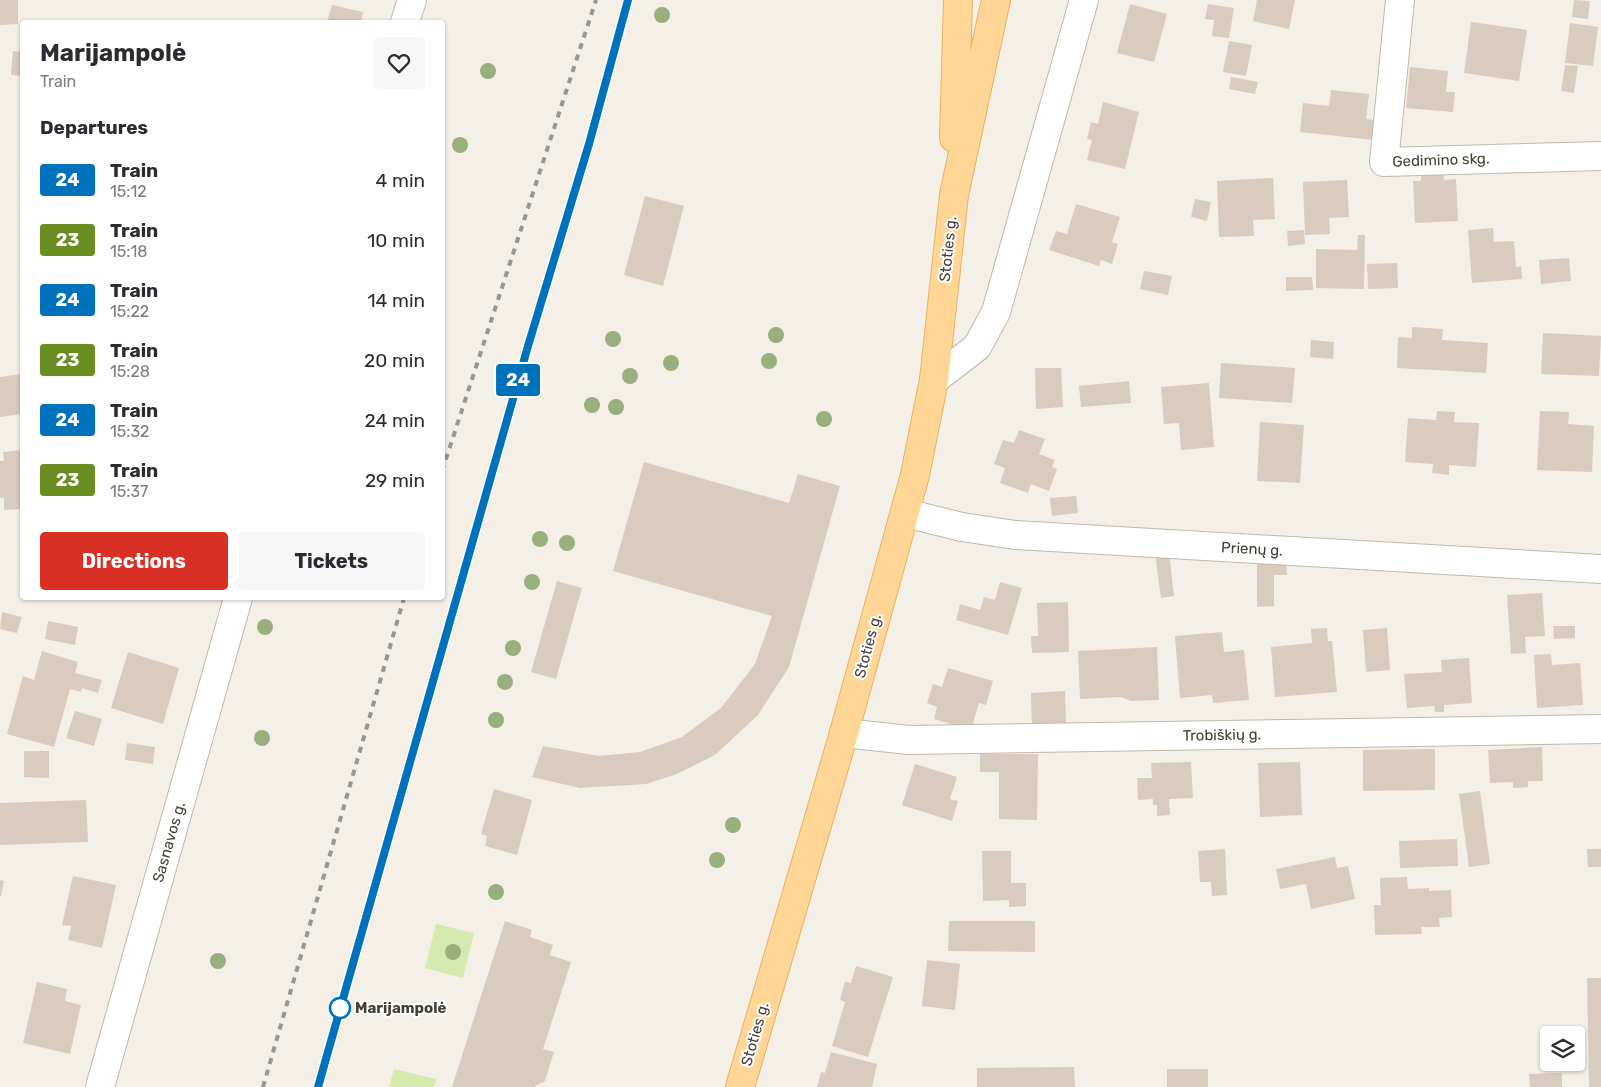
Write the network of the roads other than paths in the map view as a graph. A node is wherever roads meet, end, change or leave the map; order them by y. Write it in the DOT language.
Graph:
graph roads {
  1 [pos="412,0"];
  2 [pos="940,0"];
  3 [pos="958,0"];
  4 [pos="996,0"];
  5 [pos="1084,0"];
  6 [pos="1400,0"];
  7 [pos="406,20"];
  8 [pos="954,105"];
  9 [pos="1601,156"];
  10 [pos="954,195"];
  11 [pos="934,380"];
  12 [pos="905,513"];
  13 [pos="1601,569"];
  14 [pos="237,600"];
  15 [pos="1601,729"];
  16 [pos="844,733"];
  17 [pos="100,1087"];
  18 [pos="740,1087"];
  1 -- 7 [label="street"];
  2 -- 8 [label="main road"];
  3 -- 8 [label="main road, Stoties g."];
  4 -- 10 [label="main road, Stoties g."];
  5 -- 11 [label="street"];
  6 -- 9 [label="street, Gedimino skg."];
  8 -- 10 [label="main road, Stoties g."];
  10 -- 11 [label="main road, Stoties g."];
  11 -- 12 [label="main road, Stoties g."];
  12 -- 13 [label="street, Prienų g."];
  12 -- 16 [label="main road, Stoties g."];
  14 -- 17 [label="street, Sasnavos g."];
  15 -- 16 [label="street, Trobiškių g."];
  16 -- 18 [label="main road, Stoties g."];
}
